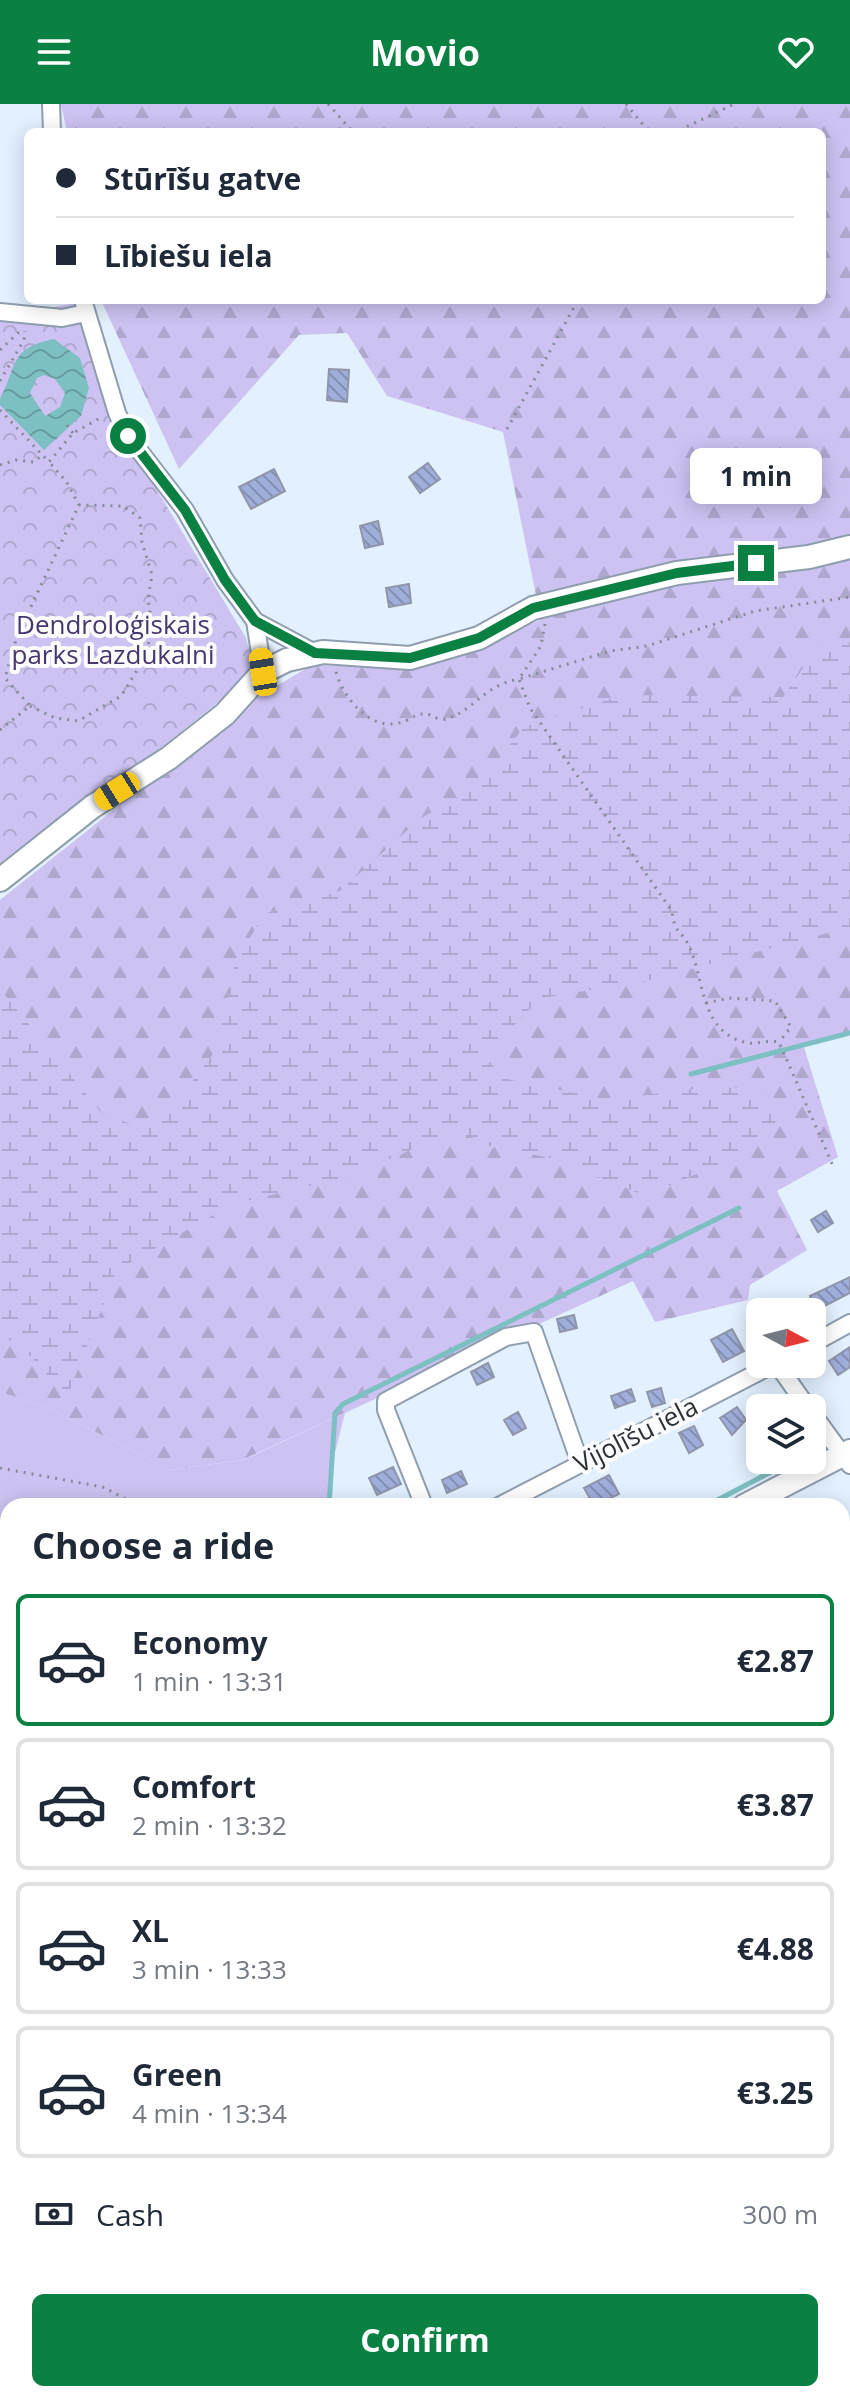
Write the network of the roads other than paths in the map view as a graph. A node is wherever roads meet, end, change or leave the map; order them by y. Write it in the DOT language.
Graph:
graph roads {
  1 [pos="51,104"];
  2 [pos="52,128"];
  3 [pos="85,307"];
  4 [pos="0,312"];
  5 [pos="850,547"];
  6 [pos="255,621"];
  7 [pos="326,653"];
  8 [pos="263,672"];
  9 [pos="0,880"];
  10 [pos="850,1323"];
  11 [pos="826,1336"];
  12 [pos="747,1378"];
  13 [pos="826,1431"];
  14 [pos="847,1457"];
  15 [pos="580,1463"];
  16 [pos="421,1498"];
  17 [pos="514,1498"];
  18 [pos="761,1498"];
  1 -- 2 [label="street"];
  3 -- 4 [label="street"];
  3 -- 6 [label="street"];
  5 -- 7 [label="street"];
  6 -- 7 [label="street"];
  6 -- 8 [label="street"];
  7 -- 8 [label="street"];
  8 -- 9 [label="street"];
  10 -- 11 [label="street"];
  12 -- 15 [label="street, Vijolīšu iela"];
  13 -- 14 [label="street"];
  14 -- 18 [label="street"];
  15 -- 16 [label="street"];
  15 -- 17 [label="street, Vijolīšu iela"];
}
